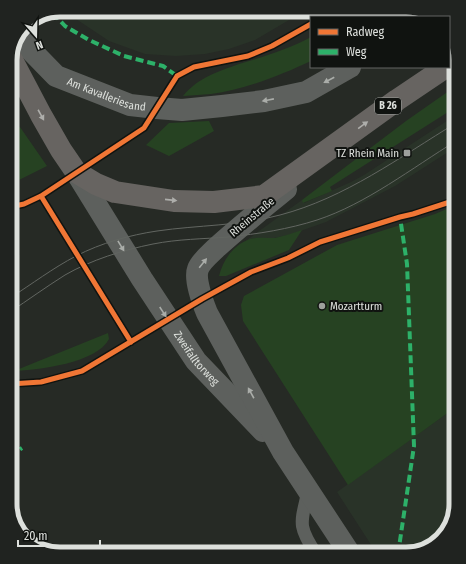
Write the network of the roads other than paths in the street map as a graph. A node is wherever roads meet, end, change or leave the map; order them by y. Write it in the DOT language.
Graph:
graph roads {
  1 [pos="21,40"];
  2 [pos="348,68"];
  3 [pos="445,68"];
  4 [pos="17,83"];
  5 [pos="331,147"];
  6 [pos="76,172"];
  7 [pos="202,300"];
  8 [pos="283,452"];
  9 [pos="308,490"];
  10 [pos="312,547"];
  11 [pos="345,547"];
  2 -- 1 [label="street, Am Kavalleriesand, one-way"];
  5 -- 3 [label="main road, Rheinstraße / B 26, one-way"];
  4 -- 6 [label="main road, one-way"];
  6 -- 5 [label="main road, Rheinstraße / B 26, one-way"];
  7 -- 5 [label="street, Rheinstraße, one-way"];
  6 -- 8 [label="street, Zweifalltorweg, one-way"];
  8 -- 7 [label="street, Zweifalltorweg, one-way"];
  8 -- 9 [label="street, Zweifalltorweg"];
  9 -- 10 [label="lane"];
  9 -- 11 [label="street, Zweifalltorweg"];
}
